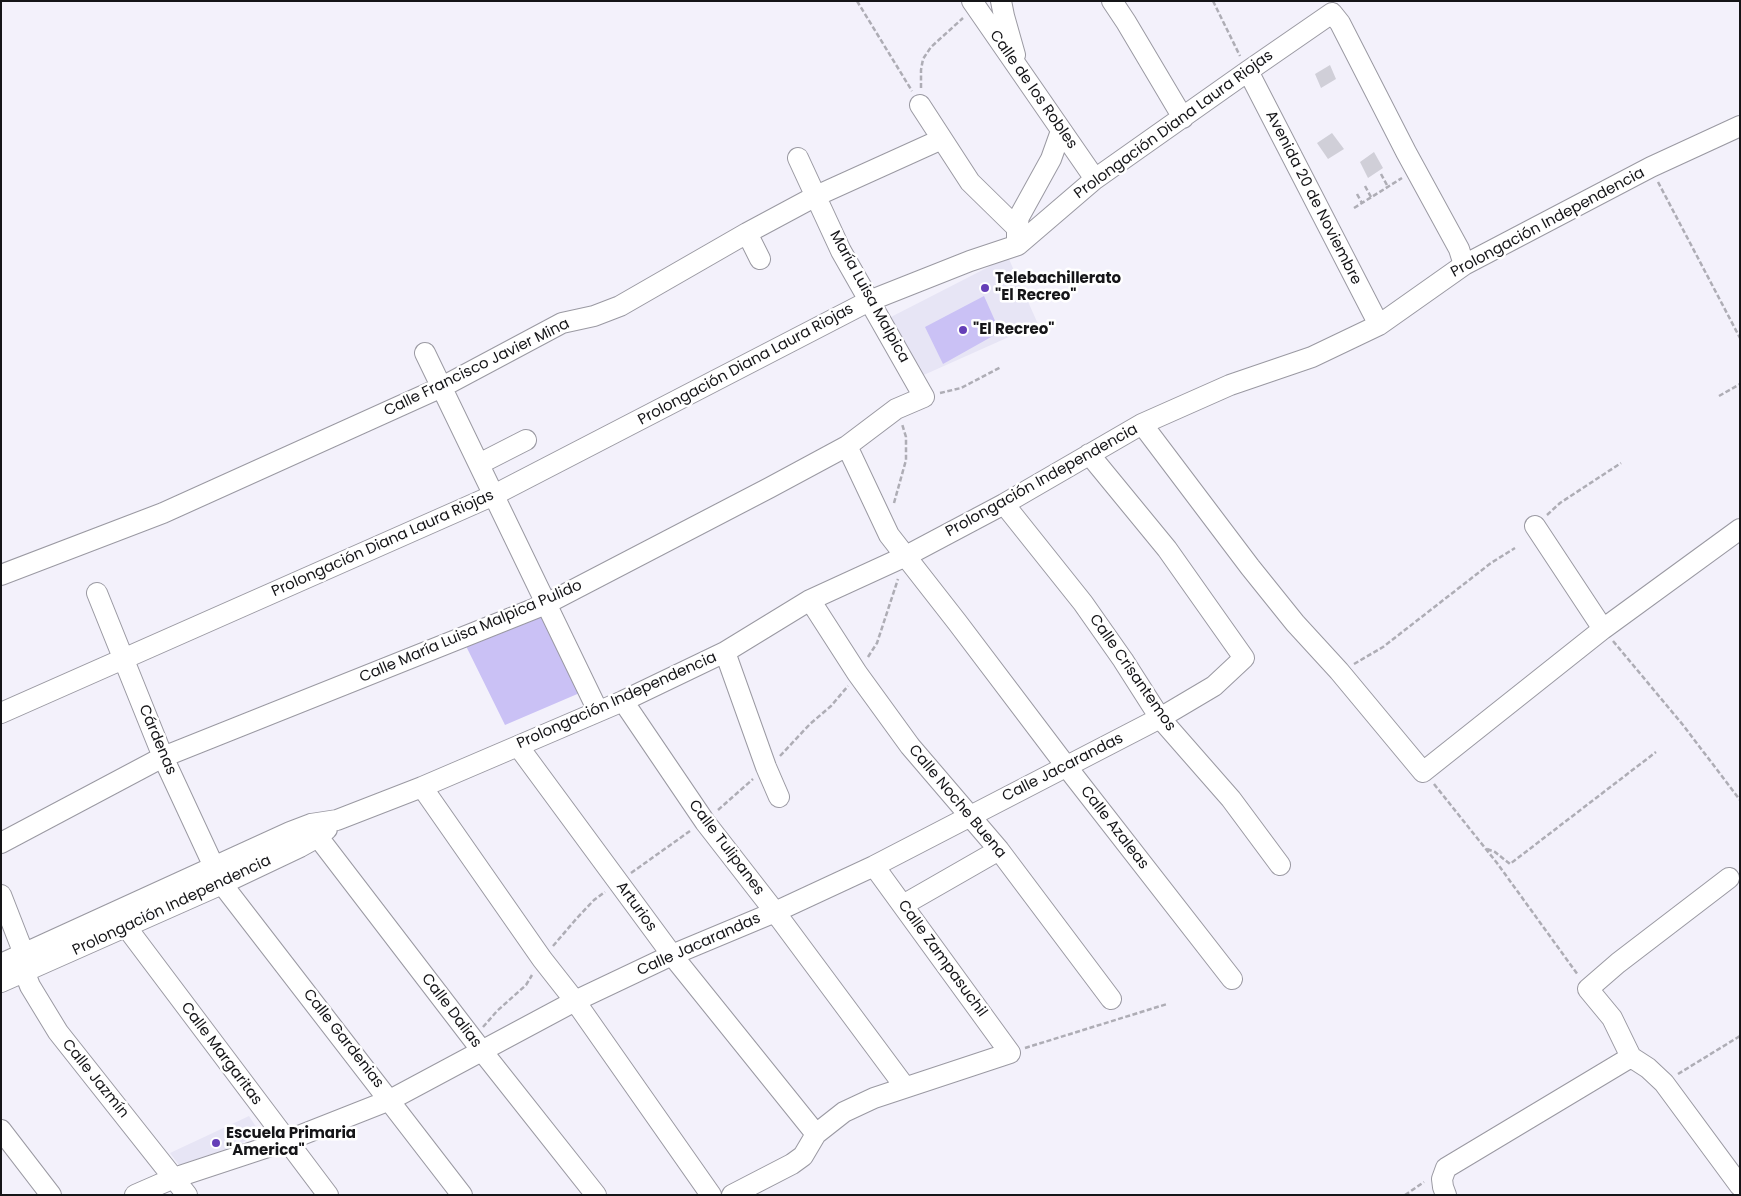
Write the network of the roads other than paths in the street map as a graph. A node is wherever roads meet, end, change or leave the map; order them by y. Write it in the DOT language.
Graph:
graph roads {
  1 [pos="1002,1"];
  2 [pos="1112,1"];
  3 [pos="976,3"];
  4 [pos="1019,69"];
  5 [pos="1248,71"];
  6 [pos="920,105"];
  7 [pos="1183,118"];
  8 [pos="1740,126"];
  9 [pos="1061,131"];
  10 [pos="942,139"];
  11 [pos="798,158"];
  12 [pos="1095,179"];
  13 [pos="816,196"];
  14 [pos="747,233"];
  15 [pos="1017,236"];
  16 [pos="760,259"];
  17 [pos="1464,265"];
  18 [pos="869,301"];
  19 [pos="1379,325"];
  20 [pos="425,353"];
  21 [pos="442,387"];
  22 [pos="924,397"];
  23 [pos="1142,424"];
  24 [pos="526,440"];
  25 [pos="847,446"];
  26 [pos="1089,454"];
  27 [pos="479,464"];
  28 [pos="494,495"];
  29 [pos="1004,504"];
  30 [pos="1535,526"];
  31 [pos="1740,529"];
  32 [pos="906,556"];
  33 [pos="1,575"];
  34 [pos="97,593"];
  35 [pos="810,600"];
  36 [pos="546,604"];
  37 [pos="1603,629"];
  38 [pos="725,652"];
  39 [pos="123,659"];
  40 [pos="623,701"];
  41 [pos="598,711"];
  42 [pos="1,712"];
  43 [pos="1160,718"];
  44 [pos="518,746"];
  45 [pos="163,757"];
  46 [pos="1066,766"];
  47 [pos="422,787"];
  48 [pos="779,797"];
  49 [pos="969,817"];
  50 [pos="314,831"];
  51 [pos="1,843"];
  52 [pos="999,850"];
  53 [pos="1280,865"];
  54 [pos="874,866"];
  55 [pos="218,876"];
  56 [pos="1729,878"];
  57 [pos="1,895"];
  58 [pos="904,905"];
  59 [pos="775,912"];
  60 [pos="123,919"];
  61 [pos="672,955"];
  62 [pos="25,963"];
  63 [pos="1,964"];
  64 [pos="1232,979"];
  65 [pos="1,982"];
  66 [pos="1111,999"];
  67 [pos="575,1001"];
  68 [pos="482,1051"];
  69 [pos="1632,1057"];
  70 [pos="905,1087"];
  71 [pos="390,1100"];
  72 [pos="1,1130"];
  73 [pos="816,1134"];
  74 [pos="286,1141"];
  75 [pos="174,1178"];
  76 [pos="1740,1186"];
  77 [pos="51,1195"];
  78 [pos="135,1195"];
  79 [pos="187,1195"];
  80 [pos="328,1195"];
  81 [pos="462,1195"];
  82 [pos="596,1195"];
  83 [pos="711,1195"];
  84 [pos="732,1195"];
  85 [pos="1446,1195"];
  1 -- 4 [label="street"];
  2 -- 7 [label="street"];
  3 -- 4 [label="street, Calle de los Robles"];
  4 -- 9 [label="street, Calle de los Robles"];
  5 -- 7 [label="street, Prolongación Diana Laura Riojas"];
  5 -- 17 [label="street, Prolongación Diana Laura Riojas"];
  5 -- 19 [label="street, Avenida 20 de Noviembre"];
  6 -- 10 [label="street"];
  7 -- 12 [label="street, Prolongación Diana Laura Riojas"];
  8 -- 17 [label="street, Prolongación Independencia"];
  9 -- 12 [label="street, Calle de los Robles"];
  9 -- 15 [label="street"];
  10 -- 13 [label="street, Calle Francisco Javier Mina"];
  10 -- 15 [label="street"];
  11 -- 13 [label="street, María Luisa Malpica"];
  12 -- 15 [label="street, Prolongación Diana Laura Riojas"];
  13 -- 14 [label="street, Calle Francisco Javier Mina"];
  13 -- 18 [label="street, María Luisa Malpica"];
  14 -- 16 [label="street"];
  14 -- 21 [label="street, Calle Francisco Javier Mina"];
  15 -- 18 [label="street, Prolongación Diana Laura Riojas"];
  17 -- 19 [label="street, Prolongación Independencia"];
  18 -- 22 [label="street, María Luisa Malpica"];
  18 -- 28 [label="street, Prolongación Diana Laura Riojas"];
  19 -- 23 [label="street, Prolongación Independencia"];
  20 -- 21 [label="street"];
  21 -- 27 [label="street"];
  21 -- 33 [label="street, Calle Francisco Javier Mina"];
  22 -- 25 [label="street, Calle María Luisa Malpica Pulido"];
  23 -- 26 [label="street, Prolongación Independencia"];
  23 -- 37 [label="street"];
  24 -- 27 [label="street"];
  25 -- 32 [label="street, Calle Azaleas"];
  25 -- 36 [label="street, Calle María Luisa Malpica Pulido"];
  26 -- 29 [label="street, Prolongación Independencia"];
  26 -- 43 [label="street, Calle Jacarandas"];
  27 -- 28 [label="street"];
  28 -- 36 [label="street"];
  28 -- 39 [label="street, Prolongación Diana Laura Riojas"];
  29 -- 32 [label="street, Prolongación Independencia"];
  29 -- 43 [label="street, Calle Crisantemos"];
  30 -- 37 [label="street"];
  31 -- 37 [label="street"];
  32 -- 35 [label="street, Prolongación Independencia"];
  32 -- 46 [label="street, Calle Azaleas"];
  34 -- 39 [label="street, Cárdenas"];
  35 -- 38 [label="street, Prolongación Independencia"];
  35 -- 49 [label="street, Calle Noche Buena"];
  36 -- 41 [label="street"];
  36 -- 45 [label="street, Calle María Luisa Malpica Pulido"];
  38 -- 40 [label="street, Prolongación Independencia"];
  38 -- 48 [label="street"];
  39 -- 42 [label="street, Prolongación Diana Laura Riojas"];
  39 -- 45 [label="street, Cárdenas"];
  40 -- 41 [label="street, Prolongación Independencia"];
  40 -- 59 [label="street, Calle Tulipanes"];
  41 -- 44 [label="street, Prolongación Independencia"];
  43 -- 46 [label="street, Calle Jacarandas"];
  43 -- 53 [label="street, Calle Crisantemos"];
  44 -- 47 [label="street, Prolongación Independencia"];
  44 -- 61 [label="street, Arturios"];
  45 -- 51 [label="street, Calle María Luisa Malpica Pulido"];
  45 -- 55 [label="street, Cárdenas"];
  46 -- 49 [label="street, Calle Jacarandas"];
  46 -- 64 [label="street, Calle Azaleas"];
  47 -- 50 [label="street, Prolongación Independencia"];
  47 -- 67 [label="street"];
  49 -- 52 [label="street, Calle Noche Buena"];
  49 -- 54 [label="street, Calle Jacarandas"];
  50 -- 55 [label="street, Prolongación Independencia"];
  50 -- 68 [label="street, Calle Dalias"];
  52 -- 58 [label="street"];
  52 -- 66 [label="street, Calle Noche Buena"];
  54 -- 58 [label="street, Calle Zampasuchil"];
  54 -- 59 [label="street, Calle Jacarandas"];
  55 -- 60 [label="street, Prolongación Independencia"];
  55 -- 71 [label="street, Calle Gardenias"];
  56 -- 69 [label="street"];
  57 -- 62 [label="street, Calle Jazmín"];
  58 -- 70 [label="street, Calle Zampasuchil"];
  59 -- 61 [label="street, Calle Jacarandas"];
  59 -- 70 [label="street, Calle Tulipanes"];
  60 -- 62 [label="street, Prolongación Independencia"];
  60 -- 74 [label="street, Calle Margaritas"];
  61 -- 67 [label="street, Calle Jacarandas"];
  61 -- 73 [label="street, Arturios"];
  62 -- 63 [label="street, Prolongación Independencia"];
  62 -- 65 [label="street, Prolongación Independencia"];
  62 -- 75 [label="street, Calle Jazmín"];
  67 -- 68 [label="street, Calle Jacarandas"];
  67 -- 83 [label="street"];
  68 -- 71 [label="street, Calle Jacarandas"];
  68 -- 82 [label="street, Calle Dalias"];
  69 -- 76 [label="street"];
  69 -- 85 [label="street"];
  70 -- 73 [label="street"];
  71 -- 74 [label="street, Calle Jacarandas"];
  71 -- 81 [label="street, Calle Gardenias"];
  72 -- 77 [label="street"];
  73 -- 84 [label="street"];
  74 -- 75 [label="street, Calle Jacarandas"];
  74 -- 80 [label="street, Calle Margaritas"];
  75 -- 78 [label="street, Calle Jacarandas"];
  75 -- 79 [label="street, Calle Jazmín"];
}
